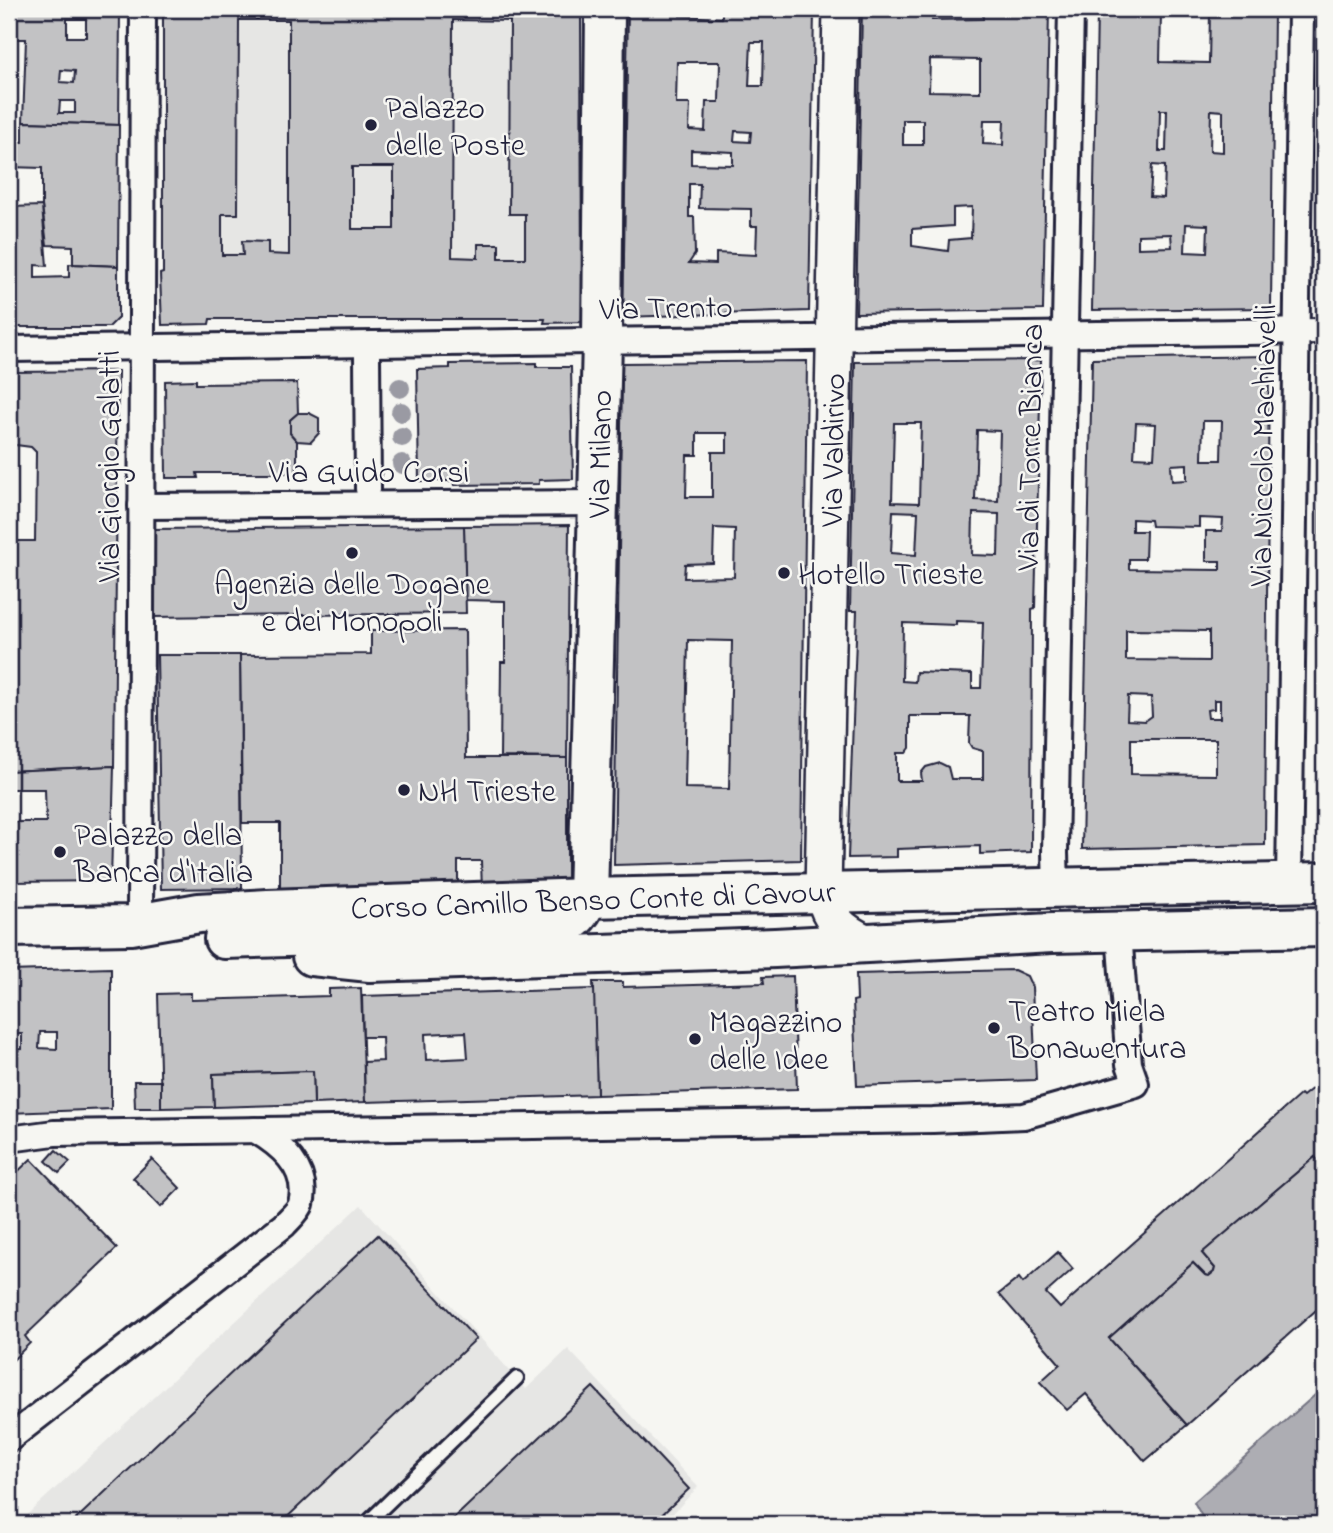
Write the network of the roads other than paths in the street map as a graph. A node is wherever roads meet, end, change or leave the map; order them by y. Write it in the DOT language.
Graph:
graph roads {
  1 [pos="143,9"];
  2 [pos="605,9"];
  3 [pos="841,9"];
  4 [pos="1071,9"];
  5 [pos="1301,9"];
  6 [pos="1324,331"];
  7 [pos="1297,332"];
  8 [pos="1065,335"];
  9 [pos="834,338"];
  10 [pos="602,341"];
  11 [pos="141,347"];
  12 [pos="9,349"];
  13 [pos="367,356"];
  14 [pos="368,489"];
  15 [pos="598,503"];
  16 [pos="141,506"];
  17 [pos="1306,882"];
  18 [pos="1056,887"];
  19 [pos="823,892"];
  20 [pos="588,898"];
  21 [pos="135,924"];
  22 [pos="9,927"];
  23 [pos="1324,927"];
  24 [pos="1119,933"];
  25 [pos="224,939"];
  26 [pos="867,943"];
  27 [pos="255,1130"];
  28 [pos="9,1139"];
  29 [pos="517,1378"];
  30 [pos="9,1439"];
  31 [pos="366,1524"];
  1 -- 11 [label="street, Via Giorgio Galatti"];
  2 -- 10 [label="main road, Via Milano"];
  3 -- 9 [label="main road, Via Valdirivo"];
  4 -- 8 [label="street, Via di Torre Bianca"];
  5 -- 7 [label="street, Via Niccolò Machiavelli"];
  6 -- 7 [label="street, Via Trento"];
  7 -- 8 [label="street, Via Trento"];
  7 -- 17 [label="street, Via Niccolò Machiavelli"];
  8 -- 9 [label="street, Via Trento"];
  8 -- 18 [label="street, Via di Torre Bianca"];
  9 -- 10 [label="street, Via Trento"];
  9 -- 19 [label="main road, Via Valdirivo"];
  10 -- 11 [label="street, Via Trento"];
  10 -- 15 [label="main road, Via Milano"];
  11 -- 12 [label="street, Via Trento"];
  11 -- 16 [label="street, Via Giorgio Galatti"];
  13 -- 14 [label="street"];
  15 -- 16 [label="street, Via Guido Corsi"];
  15 -- 20 [label="main road, Via Milano"];
  16 -- 21 [label="street, Via Giorgio Galatti"];
  17 -- 18 [label="main road, Corso Camillo Benso Conte di Cavour"];
  18 -- 19 [label="main road, Corso Camillo Benso Conte di Cavour"];
  19 -- 20 [label="main road, Corso Camillo Benso Conte di Cavour"];
  19 -- 26 [label="main road"];
  20 -- 21 [label="main road, Corso Camillo Benso Conte di Cavour"];
  20 -- 25 [label="main road"];
  21 -- 22 [label="main road, Corso Camillo Benso Conte di Cavour"];
  21 -- 25 [label="main road, Corso Camillo Benso Conte di Cavour"];
  23 -- 24 [label="main road, Corso Camillo Benso Conte di Cavour"];
  24 -- 26 [label="main road, Corso Camillo Benso Conte di Cavour"];
  24 -- 27 [label="street"];
  25 -- 26 [label="main road, Corso Camillo Benso Conte di Cavour"];
  27 -- 28 [label="street"];
  27 -- 30 [label="street"];
  29 -- 31 [label="lane"];
}
